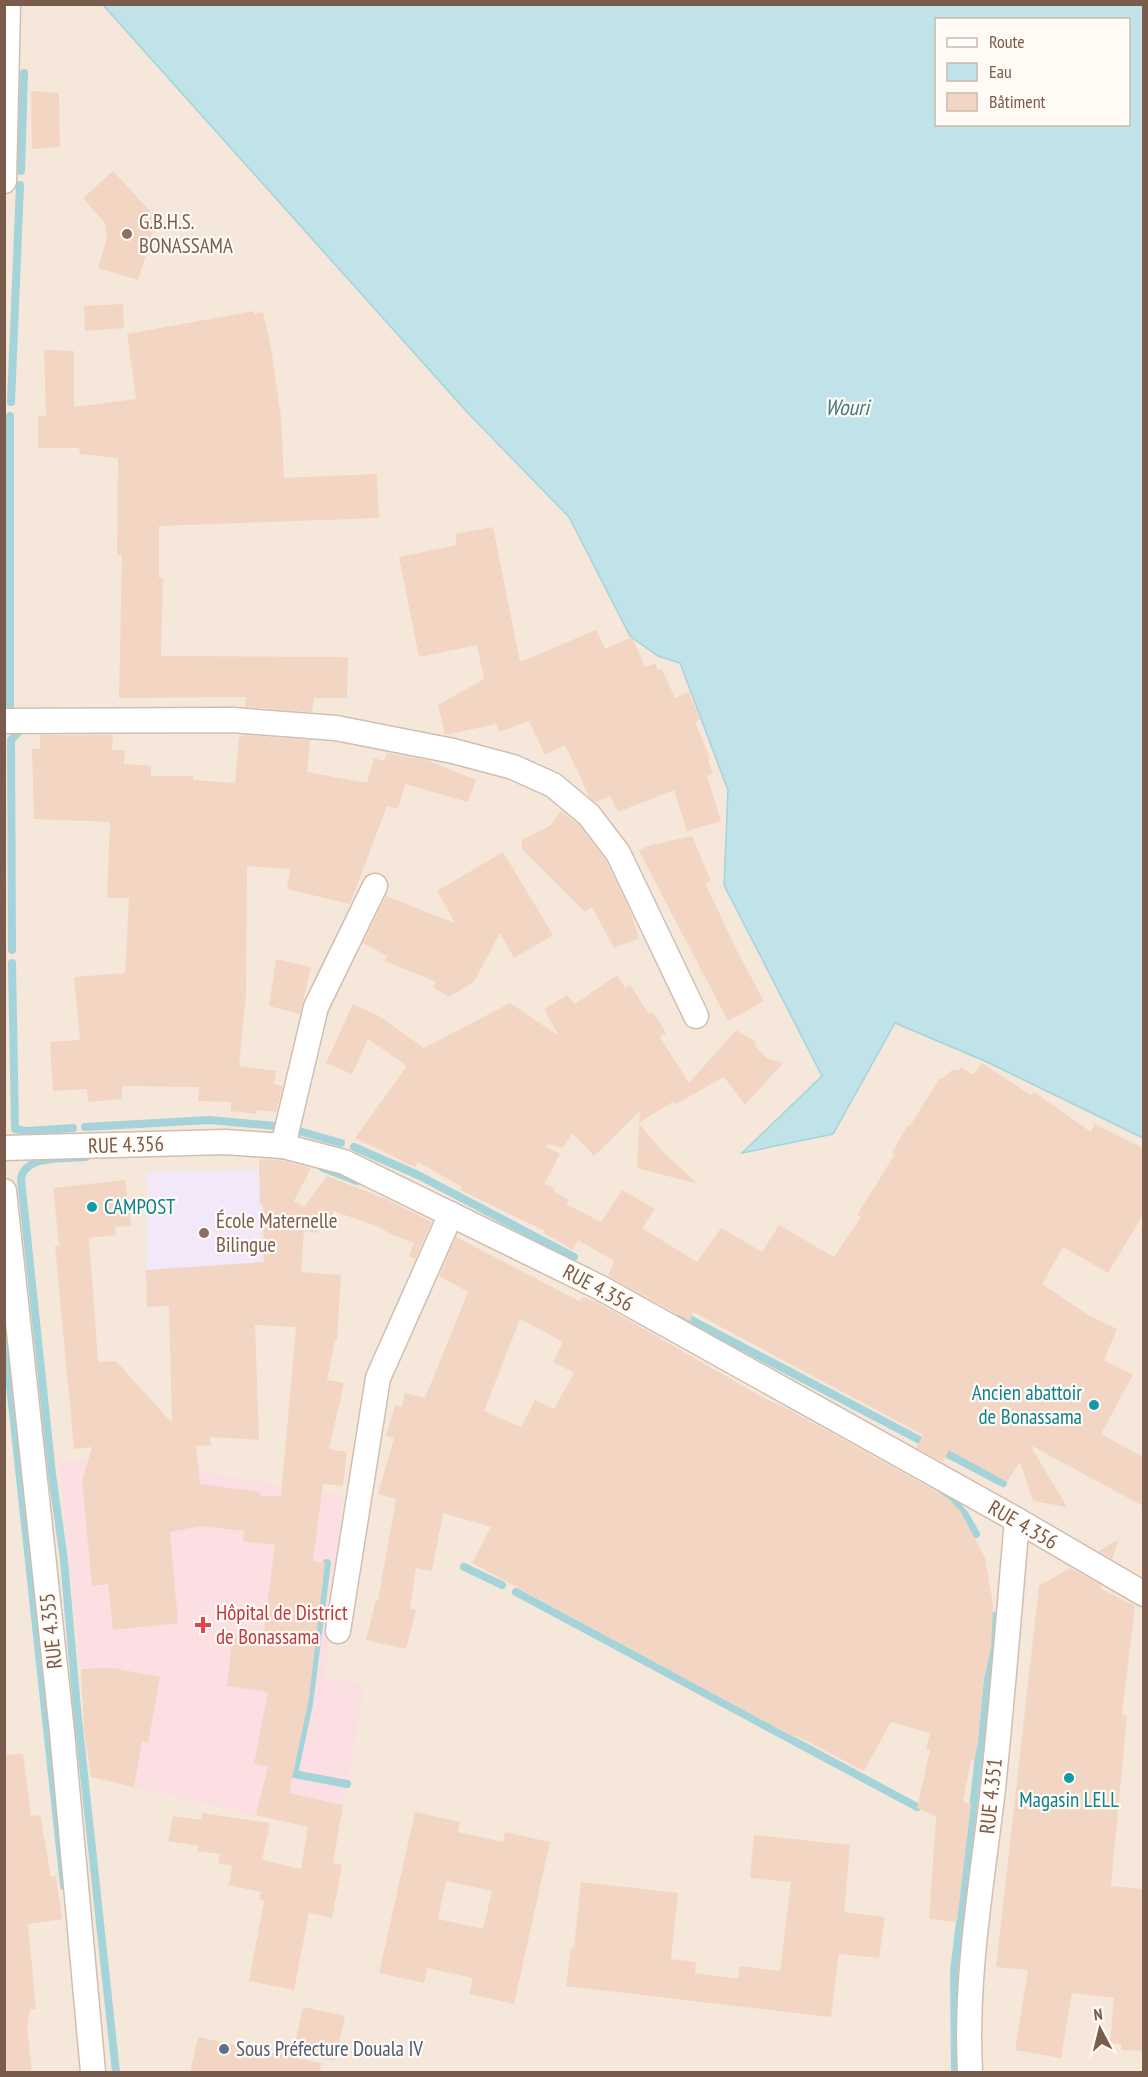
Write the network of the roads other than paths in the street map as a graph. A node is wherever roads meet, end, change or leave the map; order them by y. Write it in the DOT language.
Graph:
graph roads {
  1 [pos="8,4"];
  2 [pos="4,182"];
  3 [pos="4,721"];
  4 [pos="375,886"];
  5 [pos="696,1016"];
  6 [pos="284,1146"];
  7 [pos="4,1148"];
  8 [pos="4,1191"];
  9 [pos="451,1214"];
  10 [pos="1017,1520"];
  11 [pos="1143,1594"];
  12 [pos="338,1632"];
  13 [pos="93,2073"];
  14 [pos="970,2073"];
  1 -- 2 [label="street"];
  3 -- 5 [label="street"];
  4 -- 6 [label="street"];
  6 -- 7 [label="street, RUE 4.356"];
  6 -- 9 [label="street, RUE 4.356"];
  8 -- 13 [label="street, RUE 4.355"];
  9 -- 10 [label="street, RUE 4.356"];
  9 -- 12 [label="street"];
  10 -- 11 [label="street, RUE 4.356"];
  10 -- 14 [label="street, RUE 4.351"];
}
